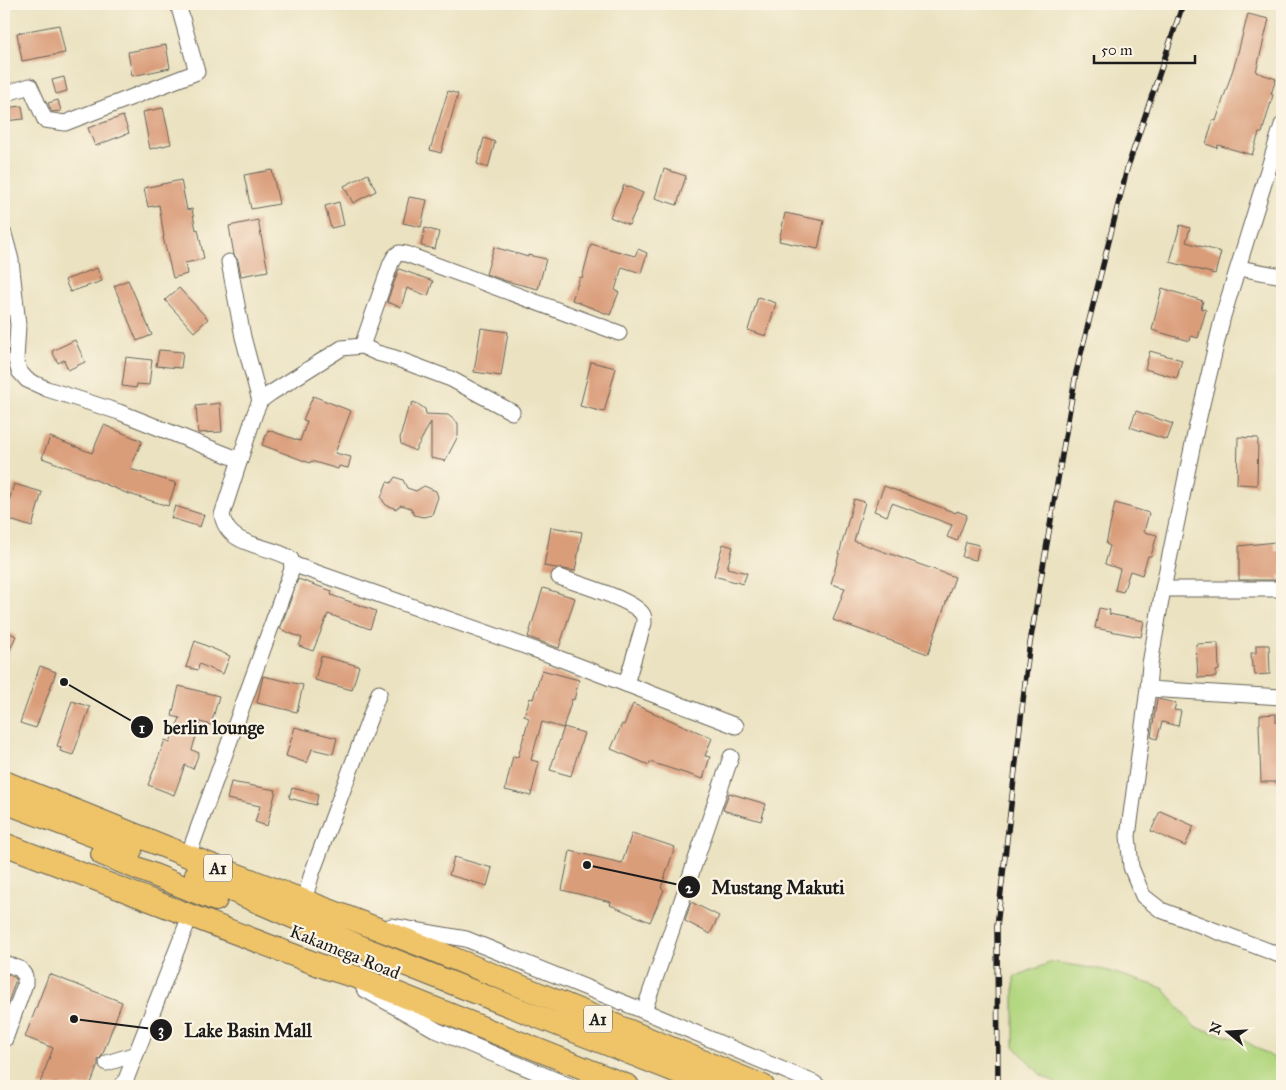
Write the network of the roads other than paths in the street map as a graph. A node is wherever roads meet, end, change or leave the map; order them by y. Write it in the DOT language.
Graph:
graph roads {
  1 [pos="178,4"];
  2 [pos="4,94"];
  3 [pos="1282,125"];
  4 [pos="1275,173"];
  5 [pos="4,234"];
  6 [pos="230,262"];
  7 [pos="1239,268"];
  8 [pos="1282,276"];
  9 [pos="619,333"];
  10 [pos="362,346"];
  11 [pos="260,402"];
  12 [pos="512,412"];
  13 [pos="240,460"];
  14 [pos="292,564"];
  15 [pos="559,577"];
  16 [pos="1163,589"];
  17 [pos="1282,590"];
  18 [pos="626,684"];
  19 [pos="1148,689"];
  20 [pos="379,693"];
  21 [pos="1282,697"];
  22 [pos="736,726"];
  23 [pos="731,757"];
  24 [pos="4,782"];
  25 [pos="4,802"];
  26 [pos="4,816"];
  27 [pos="4,844"];
  28 [pos="188,856"];
  29 [pos="304,901"];
  30 [pos="190,916"];
  31 [pos="345,918"];
  32 [pos="1282,956"];
  33 [pos="4,963"];
  34 [pos="327,968"];
  35 [pos="644,1011"];
  36 [pos="5,1039"];
  37 [pos="136,1054"];
  38 [pos="107,1063"];
  39 [pos="120,1086"];
  40 [pos="570,1086"];
  41 [pos="628,1086"];
  42 [pos="686,1086"];
  43 [pos="713,1086"];
  44 [pos="764,1086"];
  45 [pos="818,1086"];
  1 -- 2 [label="street"];
  3 -- 4 [label="street"];
  4 -- 7 [label="street"];
  5 -- 13 [label="street"];
  6 -- 11 [label="street"];
  7 -- 8 [label="street"];
  7 -- 16 [label="street"];
  9 -- 10 [label="street"];
  10 -- 11 [label="street"];
  10 -- 12 [label="street"];
  11 -- 13 [label="street"];
  13 -- 14 [label="street"];
  14 -- 18 [label="street"];
  14 -- 28 [label="street"];
  15 -- 18 [label="street"];
  16 -- 17 [label="street"];
  16 -- 19 [label="street"];
  18 -- 22 [label="street"];
  19 -- 21 [label="street"];
  19 -- 32 [label="street"];
  20 -- 29 [label="street"];
  23 -- 35 [label="street"];
  24 -- 28 [label="highway, A1"];
  25 -- 43 [label="highway, Kakamega Road / A1"];
  26 -- 42 [label="highway, Kakamega Road / A1"];
  27 -- 30 [label="highway"];
  28 -- 29 [label="highway, A1"];
  29 -- 31 [label="highway, A1"];
  30 -- 34 [label="highway"];
  30 -- 37 [label="street"];
  31 -- 35 [label="street"];
  31 -- 44 [label="highway, A1"];
  33 -- 36 [label="street"];
  34 -- 40 [label="street"];
  34 -- 41 [label="highway"];
  35 -- 45 [label="street"];
  37 -- 38 [label="street"];
  37 -- 39 [label="street"];
}
